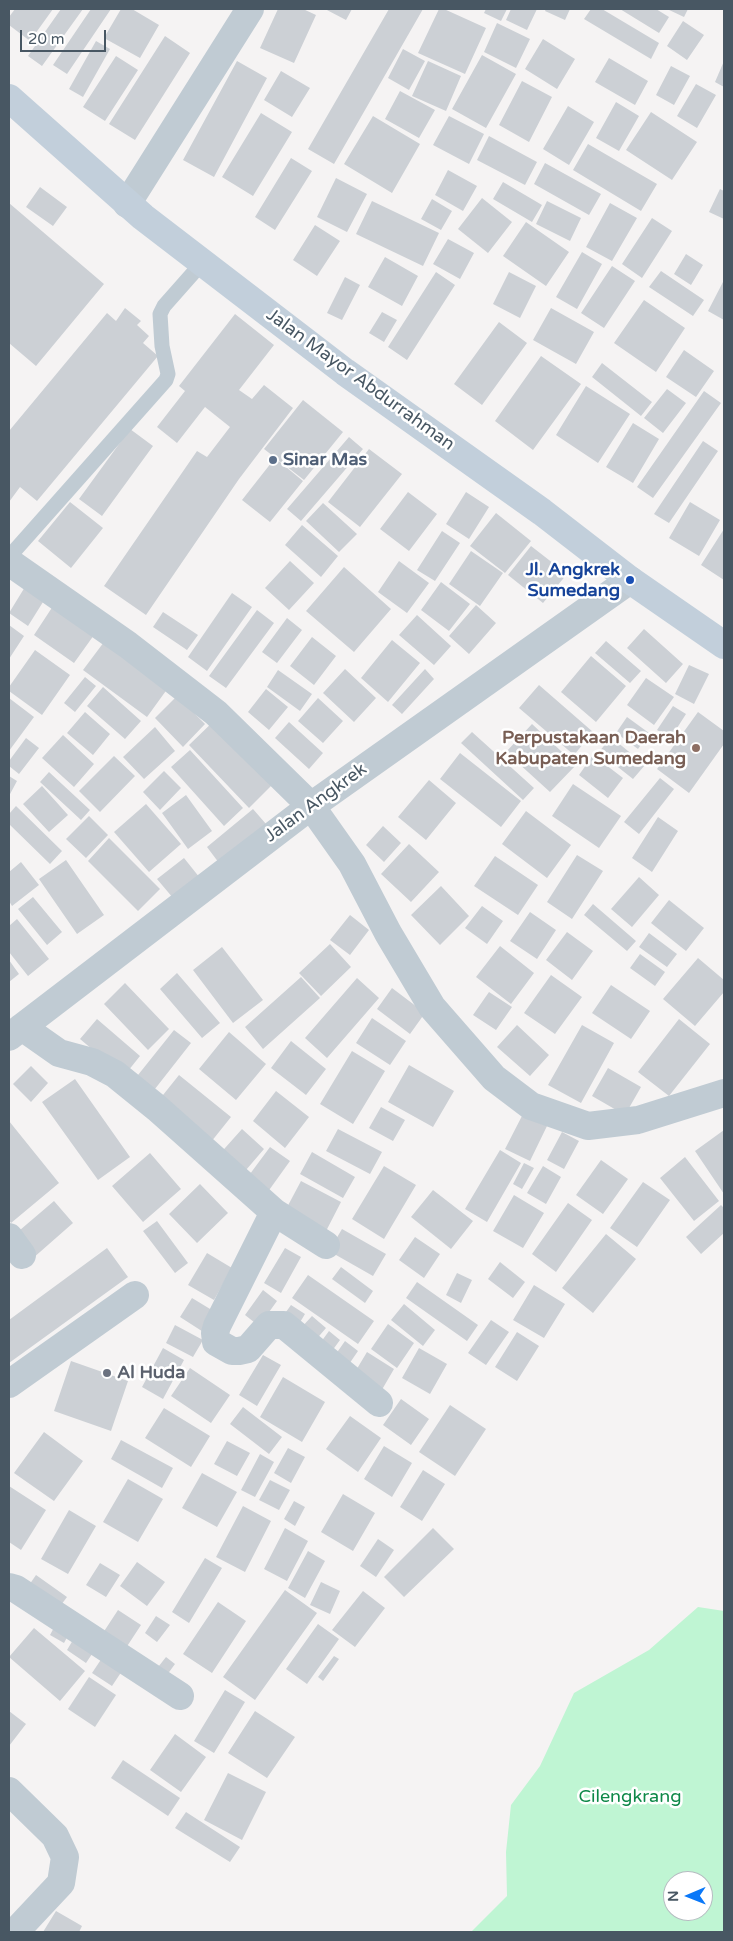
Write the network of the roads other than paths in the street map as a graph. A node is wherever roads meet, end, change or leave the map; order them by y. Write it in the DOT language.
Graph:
graph roads {
  1 [pos="250,9"];
  2 [pos="9,98"];
  3 [pos="127,204"];
  4 [pos="202,262"];
  5 [pos="12,570"];
  6 [pos="630,580"];
  7 [pos="724,645"];
  8 [pos="311,806"];
  9 [pos="15,1032"];
  10 [pos="724,1093"];
  11 [pos="274,1212"];
  12 [pos="326,1245"];
  13 [pos="135,1295"];
  14 [pos="10,1381"];
  15 [pos="379,1404"];
  16 [pos="9,1587"];
  17 [pos="180,1696"];
  18 [pos="9,1791"];
  19 [pos="15,1932"];
  1 -- 3 [label="street"];
  2 -- 3 [label="main road, Jalan Mayor Abdurrahman"];
  3 -- 4 [label="main road, Jalan Mayor Abdurrahman"];
  4 -- 5 [label="lane"];
  4 -- 6 [label="main road, Jalan Mayor Abdurrahman"];
  5 -- 8 [label="street"];
  6 -- 7 [label="main road, Jalan Mayor Abdurrahman"];
  6 -- 8 [label="street, Jalan Angkrek"];
  8 -- 9 [label="street, Jalan Angkrek"];
  8 -- 10 [label="street"];
  9 -- 11 [label="street"];
  11 -- 12 [label="street"];
  11 -- 15 [label="street"];
  13 -- 14 [label="street"];
  16 -- 17 [label="street"];
  18 -- 19 [label="street"];
}
